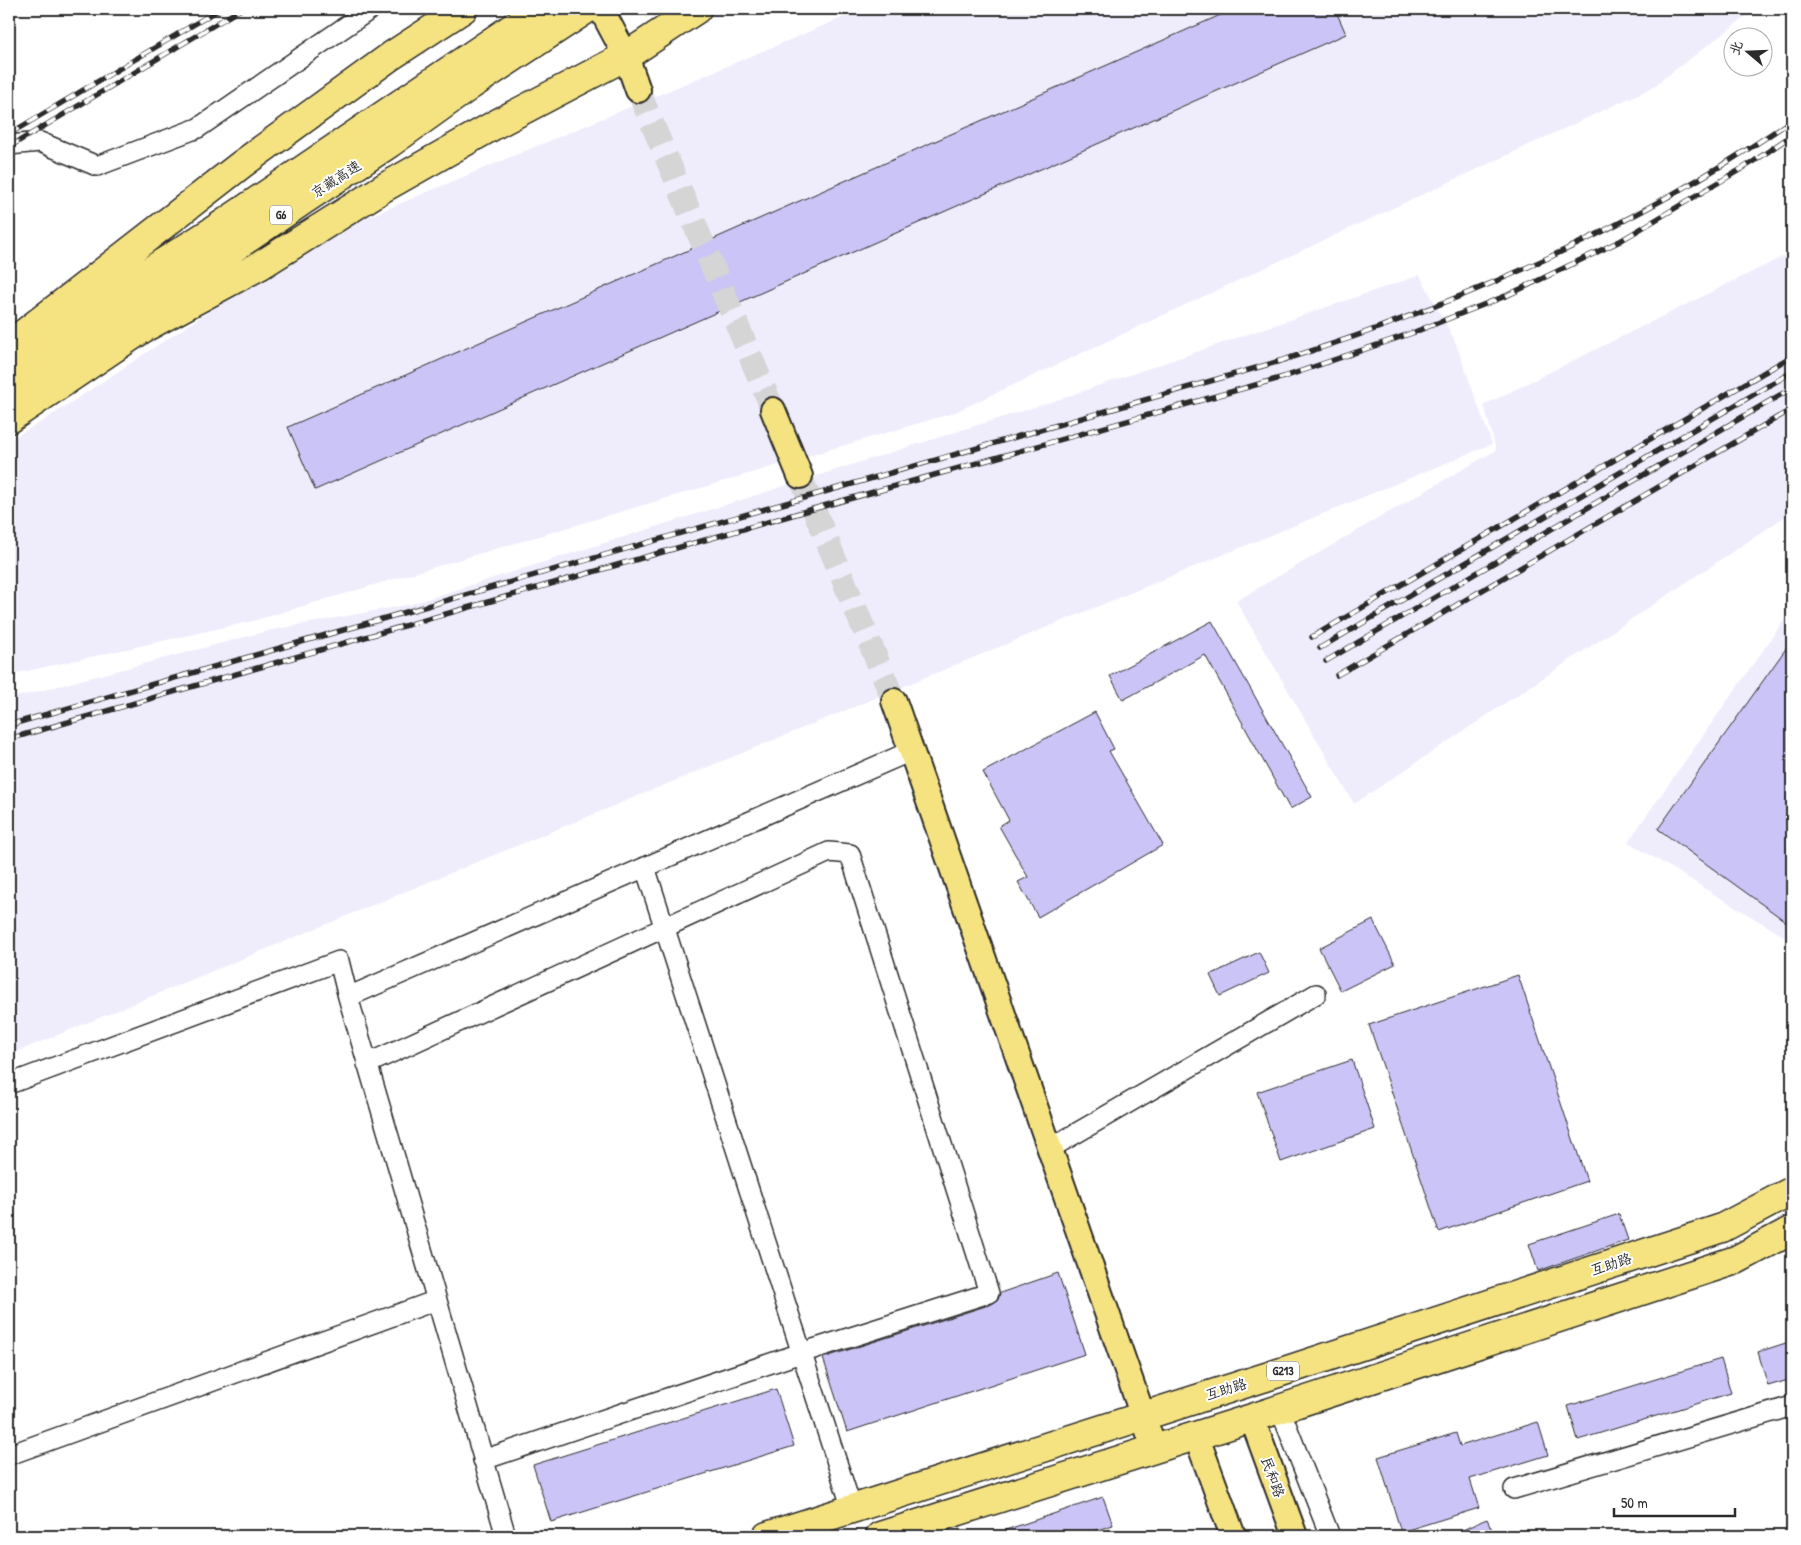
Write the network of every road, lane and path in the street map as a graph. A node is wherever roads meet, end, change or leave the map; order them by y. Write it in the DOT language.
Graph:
graph roads {
  1 [pos="371,9"];
  2 [pos="463,9"];
  3 [pos="587,9"];
  4 [pos="601,9"];
  5 [pos="697,9"];
  6 [pos="546,20"];
  7 [pos="626,56"];
  8 [pos="638,90"];
  9 [pos="9,144"];
  10 [pos="9,345"];
  11 [pos="9,367"];
  12 [pos="9,397"];
  13 [pos="773,410"];
  14 [pos="9,418"];
  15 [pos="800,476"];
  16 [pos="894,701"];
  17 [pos="911,751"];
  18 [pos="645,867"];
  19 [pos="665,927"];
  20 [pos="1316,994"];
  21 [pos="348,997"];
  22 [pos="367,1064"];
  23 [pos="9,1084"];
  24 [pos="1049,1148"];
  25 [pos="1792,1191"];
  26 [pos="1792,1230"];
  27 [pos="436,1300"];
  28 [pos="801,1353"];
  29 [pos="1792,1406"];
  30 [pos="1280,1409"];
  31 [pos="1143,1416"];
  32 [pos="1252,1418"];
  33 [pos="1196,1435"];
  34 [pos="1154,1448"];
  35 [pos="9,1454"];
  36 [pos="483,1460"];
  37 [pos="1514,1490"];
  38 [pos="852,1509"];
  39 [pos="506,1536"];
  40 [pos="768,1536"];
  41 [pos="880,1536"];
  42 [pos="1232,1536"];
  43 [pos="1295,1536"];
  44 [pos="1330,1536"];
  1 -- 9 [label="street"];
  2 -- 10 [label="highway"];
  3 -- 6 [label="highway, 京藏高速 / G6"];
  4 -- 7 [label="main road"];
  5 -- 7 [label="highway"];
  6 -- 11 [label="highway, 京藏高速 / G6"];
  6 -- 12 [label="highway, 京藏高速 / G6"];
  7 -- 8 [label="main road"];
  7 -- 14 [label="highway"];
  13 -- 15 [label="main road"];
  16 -- 17 [label="main road"];
  17 -- 18 [label="street"];
  17 -- 24 [label="main road"];
  18 -- 19 [label="street"];
  18 -- 21 [label="street"];
  19 -- 22 [label="street"];
  19 -- 28 [label="street"];
  19 -- 28 [label="street"];
  20 -- 24 [label="street"];
  21 -- 22 [label="street"];
  21 -- 23 [label="street"];
  22 -- 27 [label="street"];
  24 -- 31 [label="main road"];
  25 -- 31 [label="highway, 互助路 / G213"];
  26 -- 30 [label="highway"];
  27 -- 35 [label="street"];
  27 -- 36 [label="street"];
  28 -- 36 [label="street"];
  28 -- 38 [label="street"];
  29 -- 37 [label="street"];
  30 -- 32 [label="highway"];
  30 -- 44 [label="street"];
  31 -- 34 [label="main road"];
  31 -- 38 [label="highway, 互助路 / G213"];
  32 -- 33 [label="highway"];
  32 -- 43 [label="main road, 民和路"];
  33 -- 34 [label="highway"];
  33 -- 42 [label="main road"];
  34 -- 41 [label="highway"];
  36 -- 39 [label="street"];
  38 -- 40 [label="highway, 互助路 / G213"];
}
